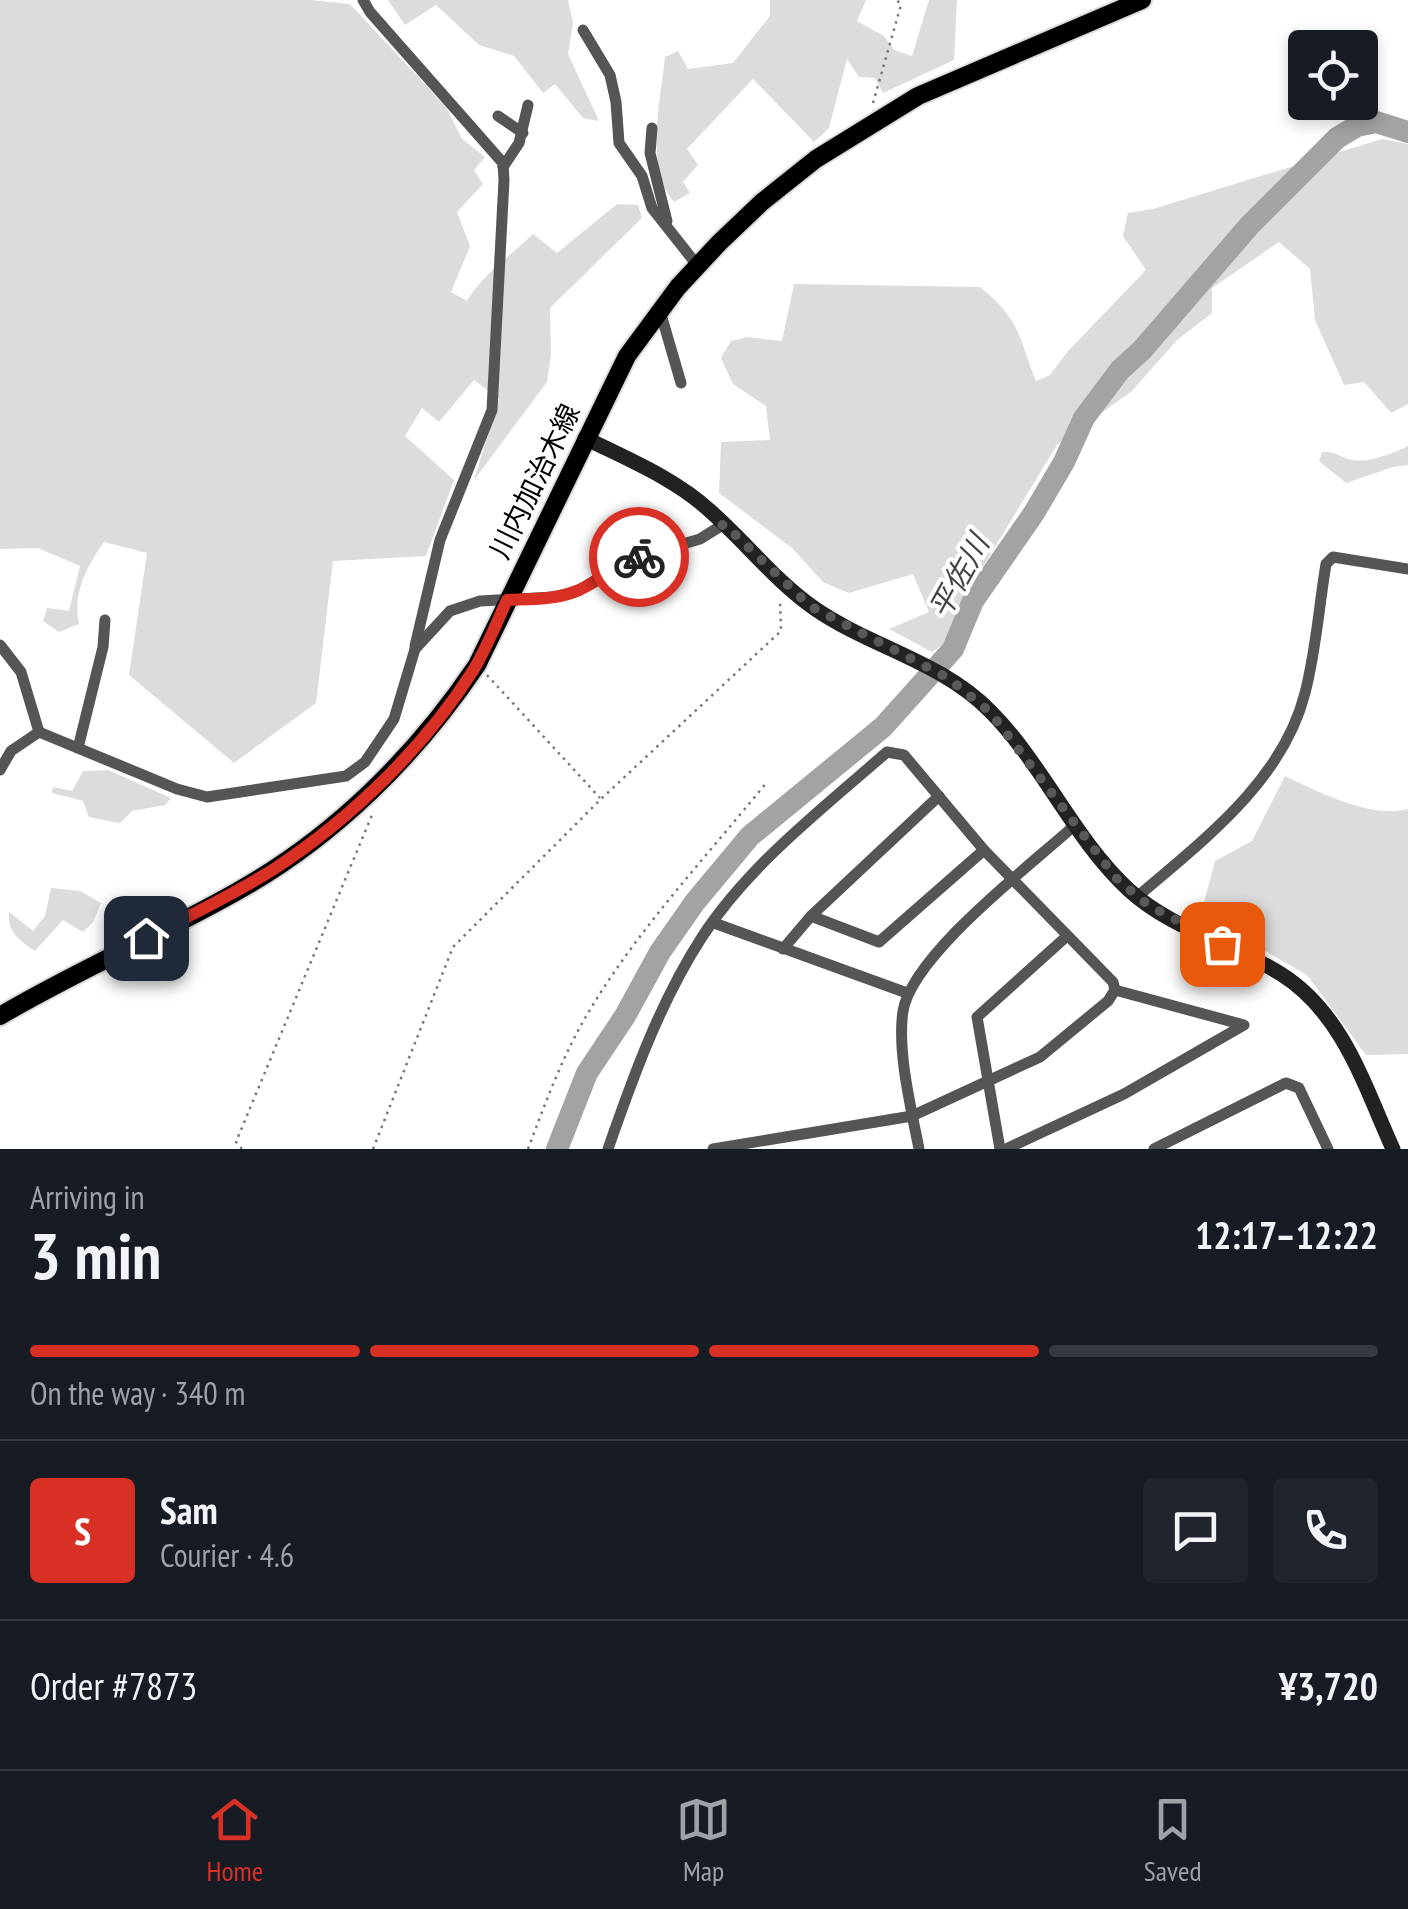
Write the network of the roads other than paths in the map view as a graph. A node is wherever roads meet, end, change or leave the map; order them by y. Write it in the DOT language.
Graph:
graph roads {
  1 [pos="364,0"];
  2 [pos="1142,0"];
  3 [pos="582,30"];
  4 [pos="528,105"];
  5 [pos="498,116"];
  6 [pos="652,128"];
  7 [pos="523,133"];
  8 [pos="503,167"];
  9 [pos="672,234"];
  10 [pos="698,265"];
  11 [pos="660,310"];
  12 [pos="682,384"];
  13 [pos="585,438"];
  14 [pos="724,524"];
  15 [pos="1408,569"];
  16 [pos="507,600"];
  17 [pos="104,620"];
  18 [pos="0,645"];
  19 [pos="414,650"];
  20 [pos="39,732"];
  21 [pos="78,748"];
  22 [pos="0,770"];
  23 [pos="939,796"];
  24 [pos="1075,826"];
  25 [pos="984,850"];
  26 [pos="1013,881"];
  27 [pos="1137,898"];
  28 [pos="811,916"];
  29 [pos="714,923"];
  30 [pos="1067,936"];
  31 [pos="783,949"];
  32 [pos="1115,990"];
  33 [pos="908,992"];
  34 [pos="0,1016"];
  35 [pos="990,1079"];
  36 [pos="912,1116"];
  37 [pos="1324,1147"];
  38 [pos="608,1149"];
  39 [pos="713,1149"];
  40 [pos="918,1149"];
  41 [pos="1003,1149"];
  42 [pos="1154,1149"];
  43 [pos="1392,1149"];
  1 -- 8 [label="street"];
  2 -- 10 [label="main road, 川内加治木線"];
  3 -- 9 [label="street"];
  4 -- 7 [label="street"];
  5 -- 7 [label="street"];
  6 -- 9 [label="street"];
  7 -- 8 [label="street"];
  8 -- 19 [label="street"];
  9 -- 10 [label="street"];
  10 -- 11 [label="main road, 川内加治木線"];
  11 -- 12 [label="street"];
  11 -- 13 [label="main road, 川内加治木線"];
  13 -- 14 [label="street"];
  13 -- 16 [label="main road, 川内加治木線"];
  14 -- 16 [label="street"];
  14 -- 24 [label="street"];
  15 -- 27 [label="street"];
  16 -- 19 [label="street"];
  16 -- 34 [label="main road, 川内加治木線"];
  17 -- 21 [label="street"];
  18 -- 20 [label="street"];
  19 -- 21 [label="street"];
  20 -- 21 [label="street"];
  20 -- 22 [label="street"];
  23 -- 25 [label="street"];
  23 -- 28 [label="street"];
  23 -- 29 [label="street"];
  24 -- 26 [label="street"];
  24 -- 27 [label="street"];
  25 -- 26 [label="street"];
  25 -- 28 [label="street"];
  26 -- 30 [label="street"];
  26 -- 33 [label="street"];
  27 -- 43 [label="street"];
  28 -- 31 [label="street"];
  29 -- 31 [label="street"];
  29 -- 38 [label="street"];
  30 -- 32 [label="street"];
  30 -- 35 [label="street"];
  31 -- 33 [label="street"];
  32 -- 35 [label="street"];
  32 -- 41 [label="street"];
  33 -- 36 [label="street"];
  35 -- 36 [label="street"];
  35 -- 41 [label="street"];
  36 -- 39 [label="street"];
  36 -- 40 [label="street"];
  37 -- 42 [label="street"];
}
